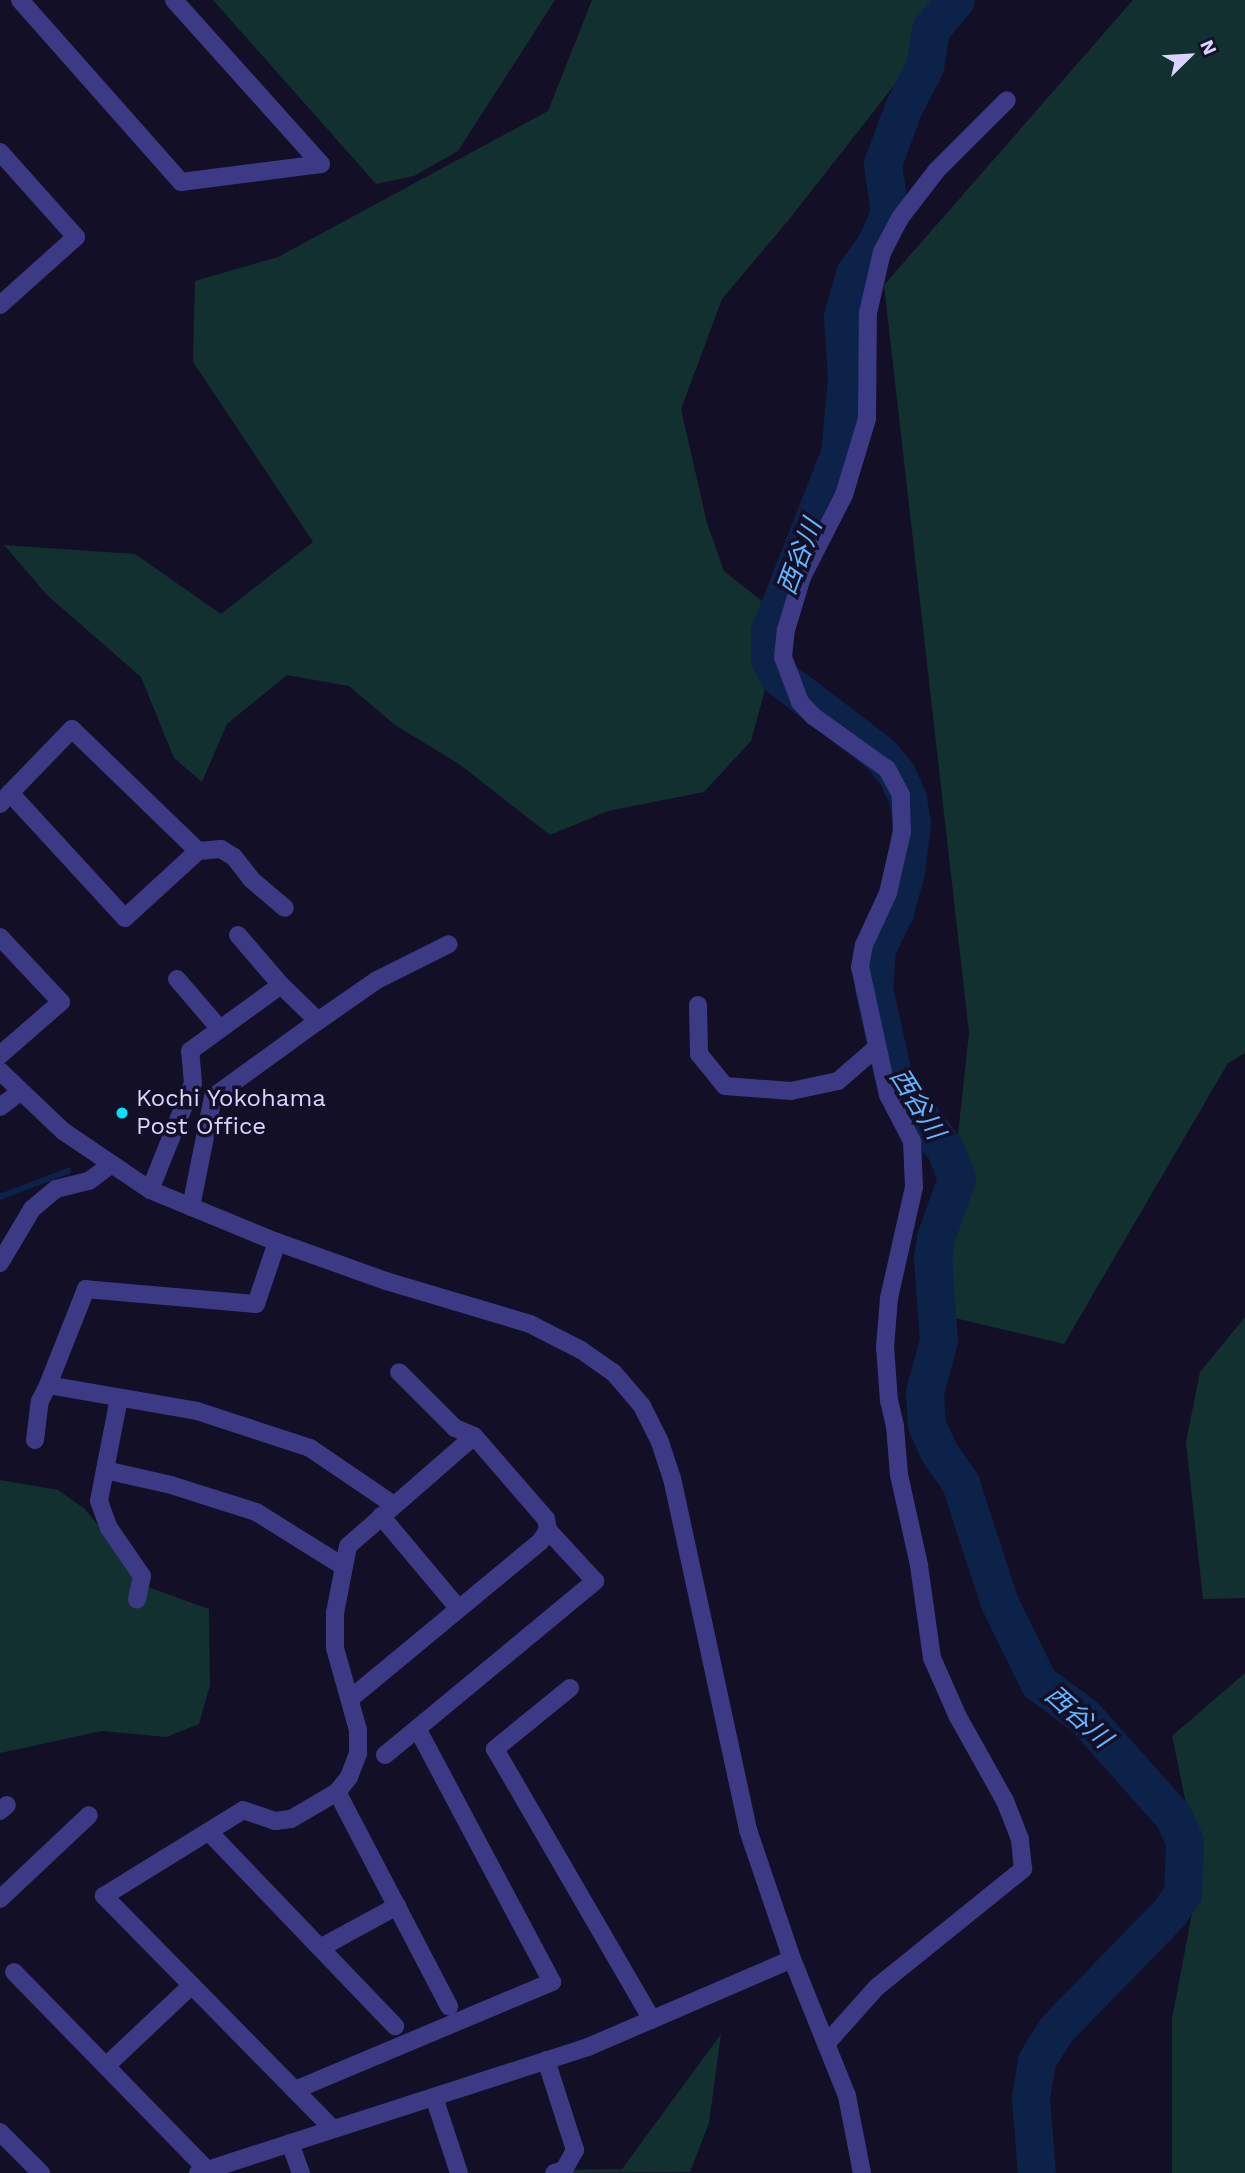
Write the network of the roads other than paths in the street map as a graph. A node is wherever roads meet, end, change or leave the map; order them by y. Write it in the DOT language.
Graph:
graph roads {
  1 [pos="20,0"];
  2 [pos="174,0"];
  3 [pos="1007,100"];
  4 [pos="0,152"];
  5 [pos="0,305"];
  6 [pos="5,799"];
  7 [pos="198,851"];
  8 [pos="285,908"];
  9 [pos="238,935"];
  10 [pos="0,937"];
  11 [pos="449,944"];
  12 [pos="177,979"];
  13 [pos="281,985"];
  14 [pos="698,1005"];
  15 [pos="318,1021"];
  16 [pos="220,1029"];
  17 [pos="876,1048"];
  18 [pos="0,1055"];
  19 [pos="0,1072"];
  20 [pos="21,1091"];
  21 [pos="0,1107"];
  22 [pos="110,1165"];
  23 [pos="150,1190"];
  24 [pos="191,1207"];
  25 [pos="277,1242"];
  26 [pos="0,1264"];
  27 [pos="399,1372"];
  28 [pos="48,1385"];
  29 [pos="120,1398"];
  30 [pos="474,1436"];
  31 [pos="35,1440"];
  32 [pos="105,1470"];
  33 [pos="387,1511"];
  34 [pos="548,1530"];
  35 [pos="341,1565"];
  36 [pos="137,1599"];
  37 [pos="459,1609"];
  38 [pos="570,1688"];
  39 [pos="350,1699"];
  40 [pos="418,1730"];
  41 [pos="385,1755"];
  42 [pos="337,1792"];
  43 [pos="89,1815"];
  44 [pos="209,1832"];
  45 [pos="0,1899"];
  46 [pos="397,1906"];
  47 [pos="320,1948"];
  48 [pos="792,1959"];
  49 [pos="14,1972"];
  50 [pos="192,1985"];
  51 [pos="449,2006"];
  52 [pos="652,2020"];
  53 [pos="395,2026"];
  54 [pos="826,2044"];
  55 [pos="546,2060"];
  56 [pos="106,2066"];
  57 [pos="295,2090"];
  58 [pos="434,2097"];
  59 [pos="333,2129"];
  60 [pos="0,2132"];
  61 [pos="290,2143"];
  62 [pos="202,2171"];
  63 [pos="41,2173"];
  64 [pos="301,2173"];
  65 [pos="459,2173"];
  66 [pos="554,2173"];
  67 [pos="862,2173"];
  1 -- 2 [label="street"];
  3 -- 17 [label="street"];
  4 -- 5 [label="street"];
  6 -- 7 [label="street"];
  6 -- 7 [label="street"];
  7 -- 8 [label="street"];
  9 -- 13 [label="street"];
  10 -- 18 [label="street"];
  11 -- 15 [label="street"];
  12 -- 16 [label="street"];
  13 -- 15 [label="street"];
  13 -- 16 [label="street"];
  14 -- 17 [label="street"];
  15 -- 24 [label="street"];
  16 -- 23 [label="street"];
  17 -- 54 [label="street"];
  19 -- 20 [label="street"];
  20 -- 21 [label="street"];
  20 -- 22 [label="street"];
  22 -- 23 [label="street"];
  22 -- 26 [label="street"];
  23 -- 24 [label="street"];
  24 -- 25 [label="street"];
  25 -- 28 [label="street"];
  25 -- 48 [label="street"];
  27 -- 30 [label="street"];
  28 -- 29 [label="street"];
  28 -- 31 [label="street"];
  29 -- 32 [label="street"];
  29 -- 33 [label="street"];
  30 -- 33 [label="street"];
  30 -- 34 [label="street"];
  32 -- 35 [label="street"];
  32 -- 36 [label="street"];
  33 -- 35 [label="street"];
  33 -- 37 [label="street"];
  34 -- 37 [label="street"];
  34 -- 40 [label="street"];
  35 -- 39 [label="street"];
  37 -- 39 [label="street"];
  38 -- 52 [label="street"];
  39 -- 42 [label="street"];
  40 -- 41 [label="street"];
  40 -- 57 [label="street"];
  42 -- 44 [label="street"];
  42 -- 46 [label="street"];
  43 -- 45 [label="street"];
  44 -- 47 [label="street"];
  44 -- 50 [label="street"];
  46 -- 47 [label="street"];
  46 -- 51 [label="street"];
  47 -- 53 [label="street"];
  48 -- 52 [label="street"];
  48 -- 54 [label="street"];
  49 -- 56 [label="street"];
  50 -- 56 [label="street"];
  50 -- 57 [label="street"];
  52 -- 55 [label="street"];
  54 -- 67 [label="street"];
  55 -- 58 [label="street"];
  55 -- 66 [label="street"];
  56 -- 62 [label="street"];
  57 -- 59 [label="street"];
  58 -- 59 [label="street"];
  58 -- 65 [label="street"];
  59 -- 61 [label="street"];
  60 -- 63 [label="street"];
  61 -- 62 [label="street"];
  61 -- 64 [label="street"];
}
